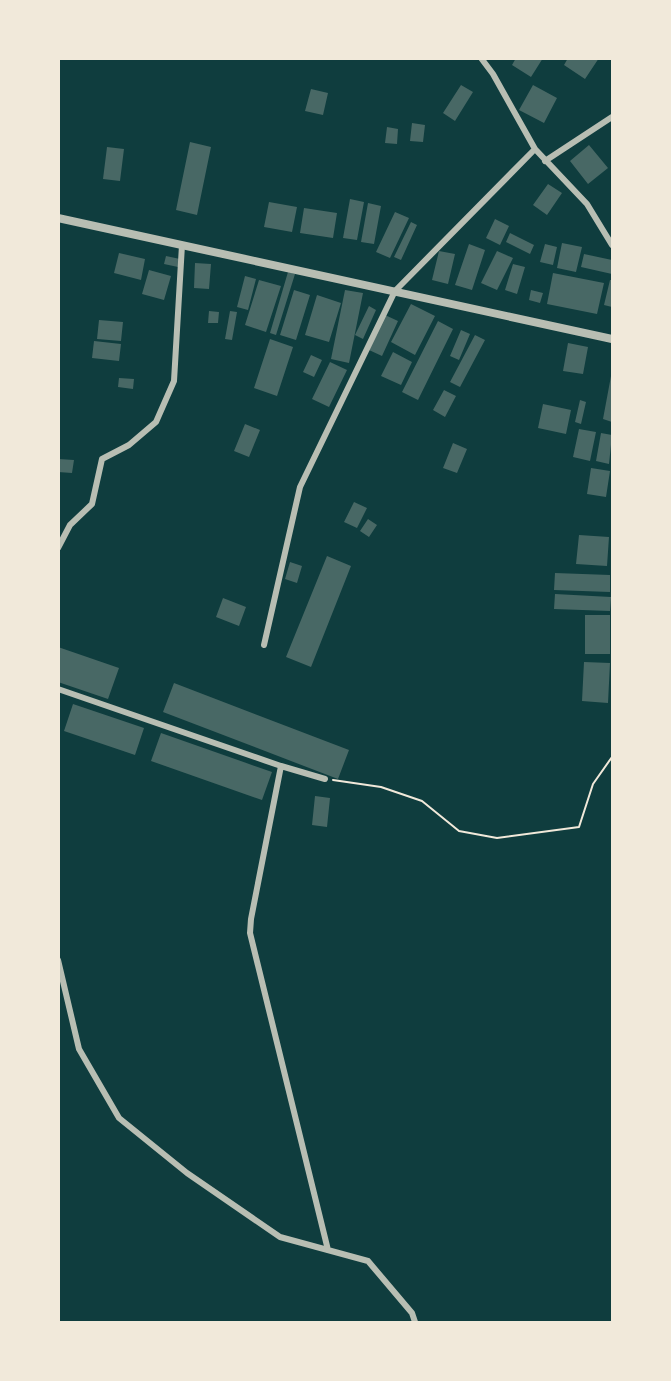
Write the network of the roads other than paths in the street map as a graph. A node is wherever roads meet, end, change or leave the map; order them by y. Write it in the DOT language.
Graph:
graph roads {
  1 [pos="481,58"];
  2 [pos="612,117"];
  3 [pos="535,149"];
  4 [pos="545,161"];
  5 [pos="58,218"];
  6 [pos="182,245"];
  7 [pos="612,245"];
  8 [pos="395,291"];
  9 [pos="612,339"];
  10 [pos="58,548"];
  11 [pos="264,645"];
  12 [pos="58,689"];
  13 [pos="281,766"];
  14 [pos="326,779"];
  15 [pos="58,960"];
  16 [pos="328,1250"];
  17 [pos="416,1323"];
  1 -- 3 [label="street"];
  2 -- 4 [label="street"];
  3 -- 4 [label="street"];
  3 -- 8 [label="street"];
  4 -- 7 [label="street"];
  5 -- 6 [label="street"];
  6 -- 8 [label="street"];
  6 -- 10 [label="street"];
  8 -- 9 [label="street"];
  8 -- 11 [label="street"];
  12 -- 13 [label="street"];
  13 -- 14 [label="street"];
  13 -- 16 [label="street"];
  15 -- 16 [label="street"];
  16 -- 17 [label="street"];
}
